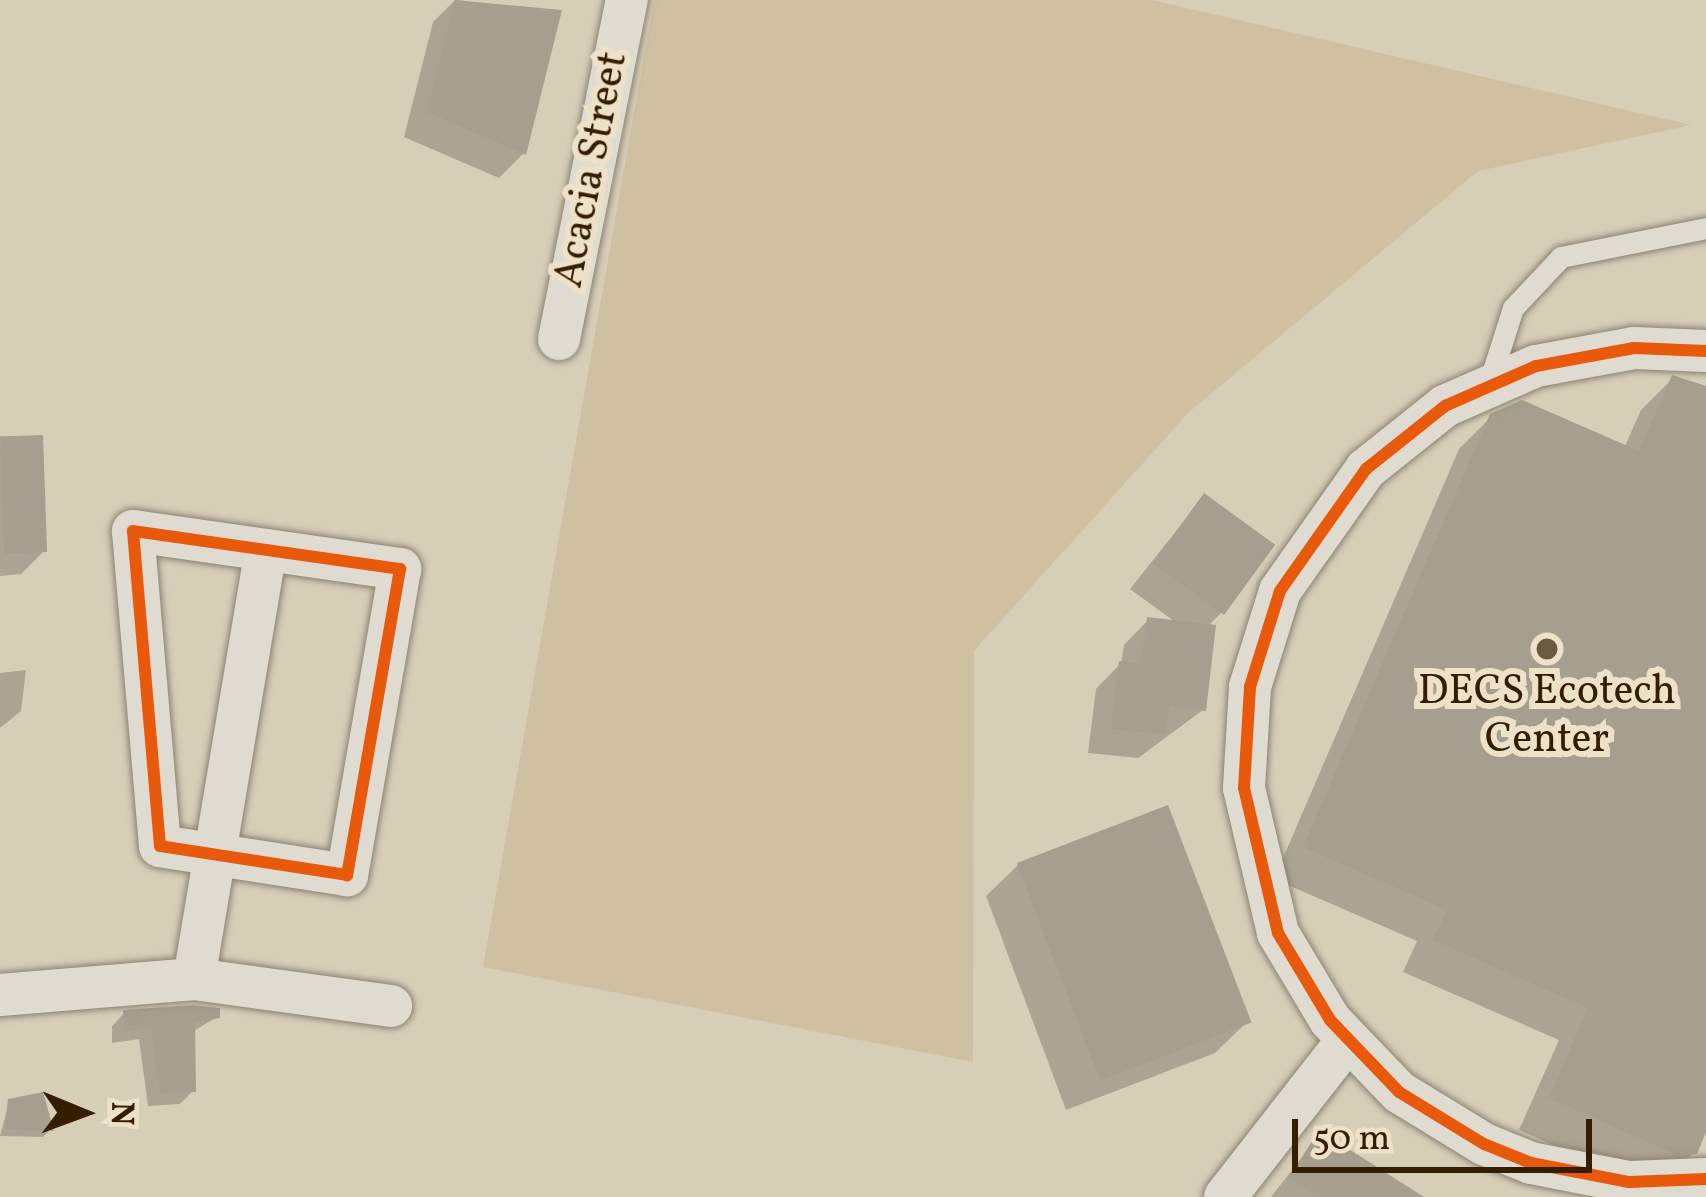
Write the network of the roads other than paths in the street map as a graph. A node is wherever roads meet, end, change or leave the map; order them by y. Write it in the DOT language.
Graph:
graph roads {
  1 [pos="627,0"];
  2 [pos="1706,228"];
  3 [pos="559,339"];
  4 [pos="1706,351"];
  5 [pos="1490,383"];
  6 [pos="266,550"];
  7 [pos="213,854"];
  8 [pos="194,979"];
  9 [pos="0,995"];
  10 [pos="391,1006"];
  11 [pos="1347,1041"];
  12 [pos="1706,1179"];
  13 [pos="1225,1197"];
  1 -- 3 [label="street, Acacia Street"];
  2 -- 5 [label="lane"];
  4 -- 5 [label="street"];
  5 -- 11 [label="street"];
  6 -- 7 [label="street"];
  6 -- 7 [label="street"];
  6 -- 7 [label="street"];
  7 -- 8 [label="street"];
  8 -- 9 [label="street"];
  8 -- 10 [label="street"];
  11 -- 12 [label="street"];
  11 -- 13 [label="street"];
}
